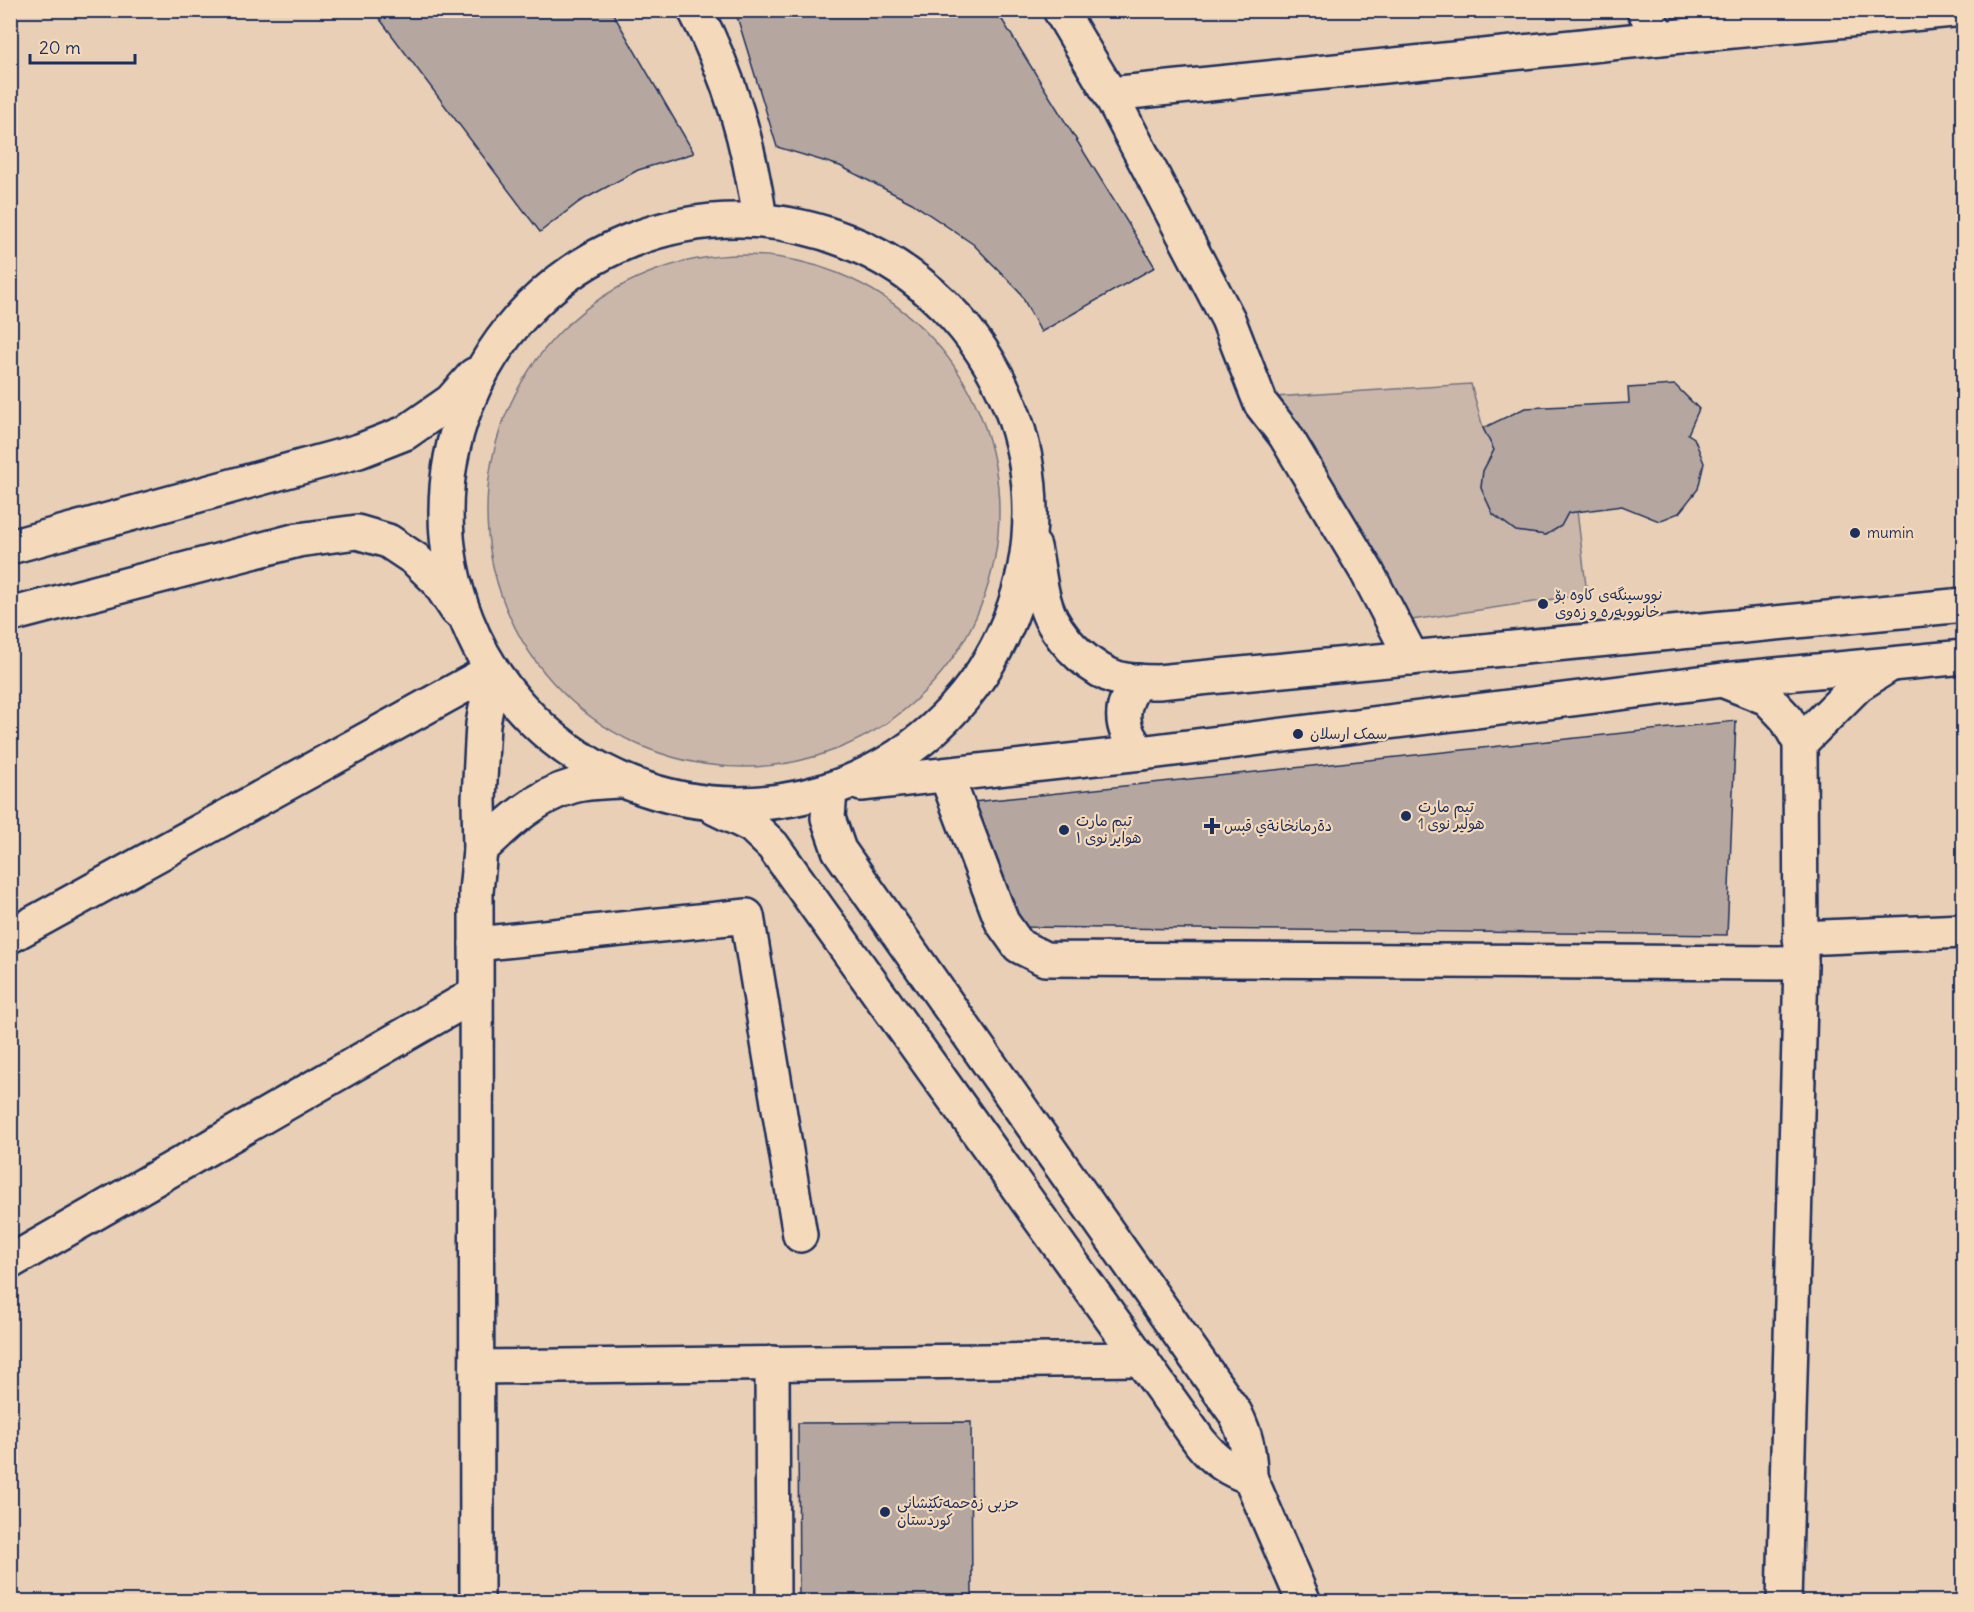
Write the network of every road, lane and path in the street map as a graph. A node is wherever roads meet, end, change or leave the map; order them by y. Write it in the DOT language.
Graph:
graph roads {
  1 [pos="695,10"];
  2 [pos="1060,10"];
  3 [pos="1953,10"];
  4 [pos="1652,24"];
  5 [pos="1110,94"];
  6 [pos="760,219"];
  7 [pos="494,351"];
  8 [pos="1030,526"];
  9 [pos="10,548"];
  10 [pos="1964,605"];
  11 [pos="10,615"];
  12 [pos="473,634"];
  13 [pos="1964,657"];
  14 [pos="1412,658"];
  15 [pos="1891,664"];
  16 [pos="490,674"];
  17 [pos="1723,680"];
  18 [pos="1138,681"];
  19 [pos="1800,743"];
  20 [pos="1142,753"];
  21 [pos="946,775"];
  22 [pos="620,781"];
  23 [pos="837,788"];
  24 [pos="708,804"];
  25 [pos="480,850"];
  26 [pos="1964,931"];
  27 [pos="10,936"];
  28 [pos="476,944"];
  29 [pos="1801,950"];
  30 [pos="476,994"];
  31 [pos="800,1235"];
  32 [pos="10,1262"];
  33 [pos="1142,1359"];
  34 [pos="772,1364"];
  35 [pos="477,1367"];
  36 [pos="1250,1477"];
  37 [pos="477,1602"];
  38 [pos="773,1602"];
  39 [pos="1304,1602"];
  40 [pos="1784,1602"];
  1 -- 6 [label="street"];
  2 -- 5 [label="street"];
  3 -- 4 [label="street"];
  4 -- 5 [label="street"];
  5 -- 14 [label="street"];
  6 -- 7 [label="street"];
  6 -- 8 [label="street"];
  7 -- 9 [label="street"];
  7 -- 12 [label="street"];
  8 -- 18 [label="street"];
  8 -- 23 [label="street"];
  10 -- 14 [label="street"];
  11 -- 12 [label="street"];
  12 -- 16 [label="street"];
  13 -- 15 [label="street"];
  14 -- 18 [label="street"];
  15 -- 17 [label="street"];
  15 -- 19 [label="street"];
  16 -- 22 [label="street"];
  16 -- 25 [label="street"];
  16 -- 27 [label="street"];
  17 -- 19 [label="street"];
  17 -- 20 [label="street"];
  18 -- 20 [label="street"];
  19 -- 29 [label="street"];
  20 -- 21 [label="street"];
  21 -- 23 [label="street"];
  21 -- 29 [label="street"];
  22 -- 24 [label="street"];
  22 -- 25 [label="street"];
  23 -- 24 [label="street"];
  23 -- 36 [label="street"];
  24 -- 33 [label="street"];
  25 -- 28 [label="street"];
  26 -- 29 [label="street"];
  28 -- 30 [label="street"];
  28 -- 31 [label="street"];
  29 -- 40 [label="street"];
  30 -- 32 [label="street"];
  30 -- 35 [label="street"];
  33 -- 34 [label="street"];
  33 -- 36 [label="street"];
  34 -- 35 [label="street"];
  34 -- 38 [label="street"];
  35 -- 37 [label="street"];
  36 -- 39 [label="street"];
}
